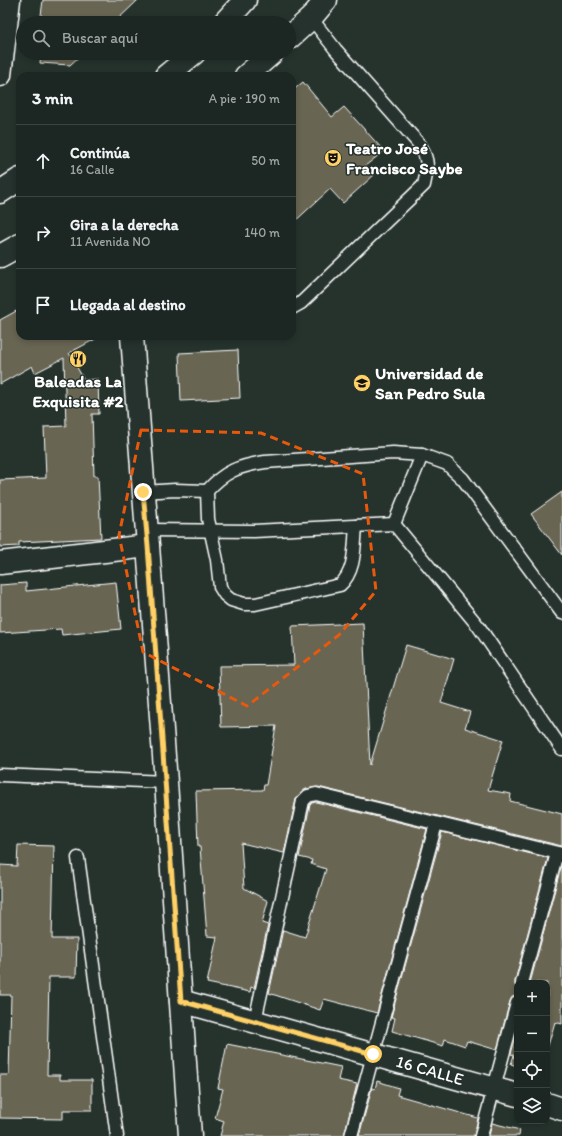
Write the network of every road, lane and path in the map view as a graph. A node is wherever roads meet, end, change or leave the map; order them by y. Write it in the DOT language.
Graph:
graph roads {
  1 [pos="9,0"];
  2 [pos="245,0"];
  3 [pos="326,0"];
  4 [pos="230,16"];
  5 [pos="311,18"];
  6 [pos="296,32"];
  7 [pos="186,60"];
  8 [pos="191,60"];
  9 [pos="264,60"];
  10 [pos="171,72"];
  11 [pos="186,72"];
  12 [pos="251,72"];
  13 [pos="0,75"];
  14 [pos="16,182"];
  15 [pos="0,192"];
  16 [pos="16,246"];
  17 [pos="0,256"];
  18 [pos="296,306"];
  19 [pos="132,340"];
  20 [pos="422,455"];
  21 [pos="207,491"];
  22 [pos="143,492"];
  23 [pos="394,524"];
  24 [pos="356,526"];
  25 [pos="210,531"];
  26 [pos="148,538"];
  27 [pos="0,563"];
  28 [pos="562,613"];
  29 [pos="562,749"];
  30 [pos="0,775"];
  31 [pos="166,782"];
  32 [pos="436,824"];
  33 [pos="560,854"];
  34 [pos="78,858"];
  35 [pos="523,980"];
  36 [pos="181,1001"];
  37 [pos="514,1014"];
  38 [pos="255,1021"];
  39 [pos="373,1054"];
  40 [pos="494,1088"];
  41 [pos="514,1094"];
  42 [pos="550,1105"];
  43 [pos="562,1109"];
  44 [pos="117,1136"];
  45 [pos="190,1136"];
  46 [pos="350,1136"];
  47 [pos="480,1136"];
  1 -- 13 [label="main road"];
  2 -- 4 [label="main road"];
  3 -- 5 [label="main road"];
  5 -- 6 [label="main road"];
  5 -- 18 [label="lane"];
  7 -- 10 [label="main road"];
  8 -- 11 [label="main road"];
  9 -- 12 [label="main road"];
  14 -- 15 [label="main road"];
  16 -- 17 [label="main road"];
  19 -- 22 [label="main road"];
  20 -- 21 [label="lane"];
  20 -- 23 [label="lane"];
  20 -- 28 [label="lane"];
  21 -- 22 [label="lane"];
  21 -- 25 [label="lane"];
  22 -- 26 [label="main road"];
  23 -- 24 [label="lane"];
  23 -- 29 [label="lane"];
  24 -- 25 [label="lane"];
  24 -- 25 [label="lane"];
  25 -- 26 [label="lane"];
  26 -- 27 [label="main road"];
  26 -- 31 [label="main road"];
  30 -- 31 [label="lane"];
  31 -- 36 [label="main road"];
  32 -- 33 [label="lane"];
  32 -- 38 [label="lane"];
  32 -- 39 [label="lane"];
  33 -- 35 [label="lane"];
  34 -- 44 [label="lane"];
  36 -- 38 [label="main road, 16 CALLE"];
  36 -- 45 [label="main road"];
  37 -- 40 [label="lane"];
  38 -- 39 [label="main road, 16 CALLE"];
  39 -- 40 [label="main road, 16 CALLE"];
  39 -- 46 [label="lane"];
  40 -- 41 [label="main road, 16 CALLE"];
  40 -- 47 [label="lane"];
  42 -- 43 [label="main road"];
}
